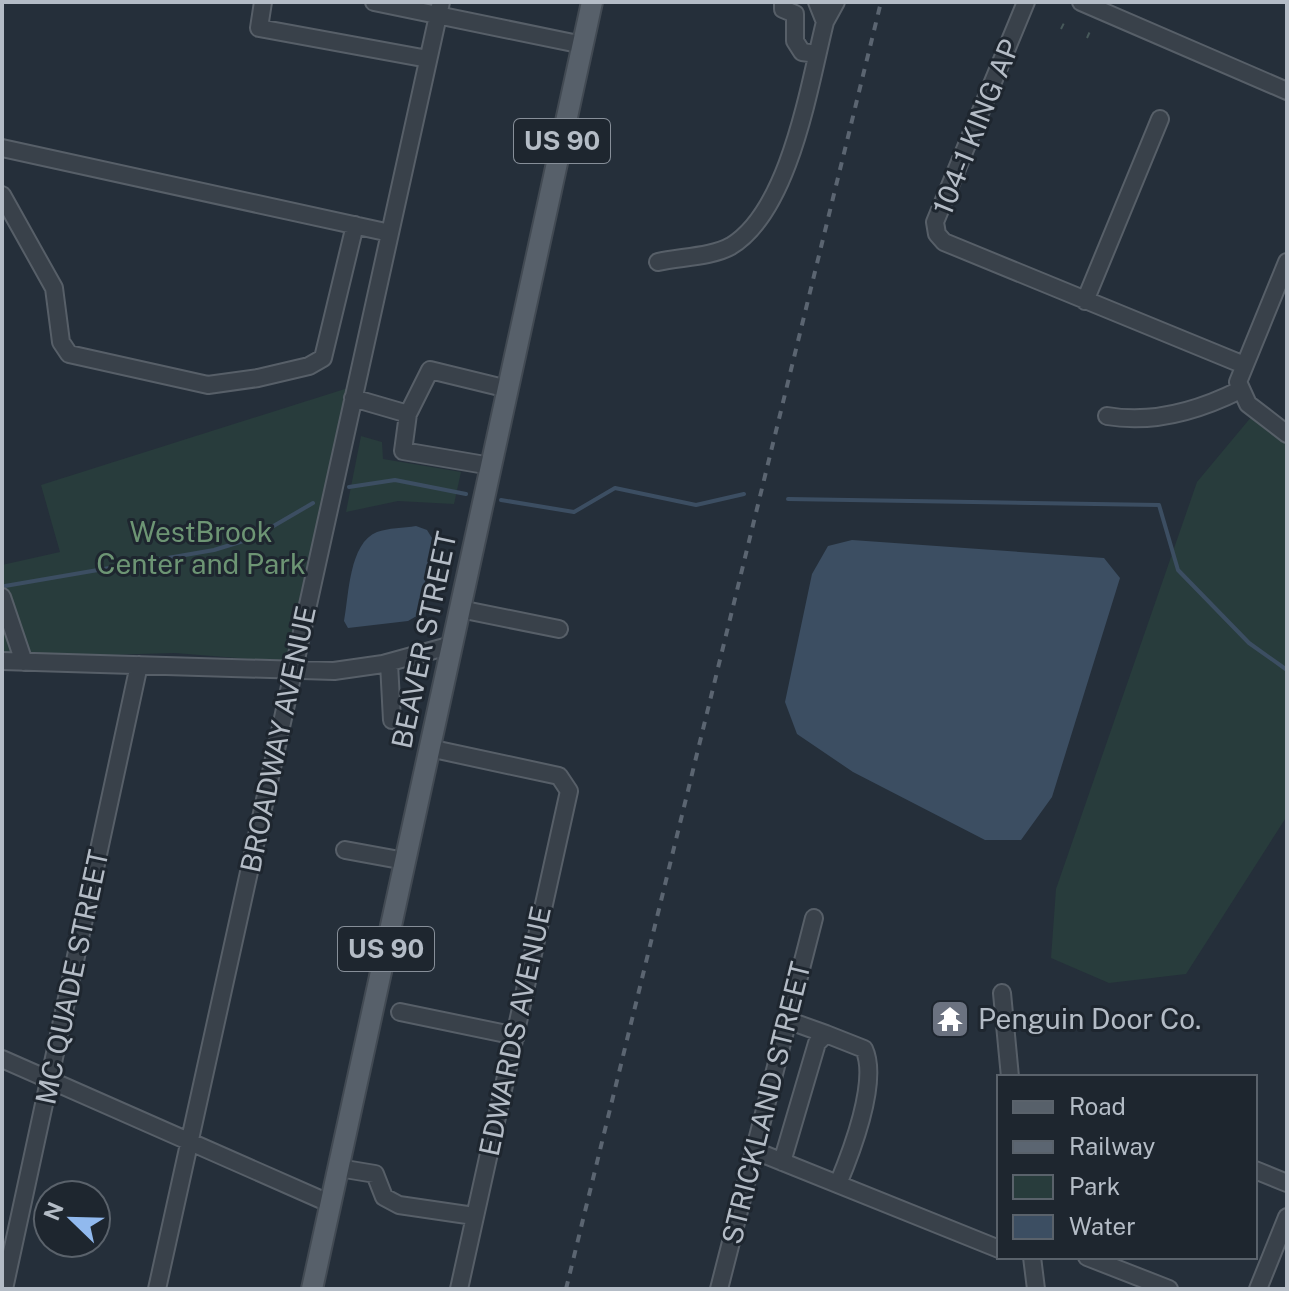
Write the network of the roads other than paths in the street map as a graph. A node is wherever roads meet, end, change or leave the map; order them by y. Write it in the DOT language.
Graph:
graph roads {
  1 [pos="263,2"];
  2 [pos="374,2"];
  3 [pos="592,2"];
  4 [pos="783,2"];
  5 [pos="817,2"];
  6 [pos="836,2"];
  7 [pos="1026,2"];
  8 [pos="1081,2"];
  9 [pos="440,9"];
  10 [pos="825,22"];
  11 [pos="583,45"];
  12 [pos="817,54"];
  13 [pos="428,59"];
  14 [pos="1287,91"];
  15 [pos="1160,119"];
  16 [pos="2,148"];
  17 [pos="2,195"];
  18 [pos="355,225"];
  19 [pos="390,233"];
  20 [pos="658,262"];
  21 [pos="1287,262"];
  22 [pos="1085,301"];
  23 [pos="1244,365"];
  24 [pos="508,389"];
  25 [pos="1240,390"];
  26 [pos="353,398"];
  27 [pos="408,414"];
  28 [pos="1107,416"];
  29 [pos="1287,434"];
  30 [pos="491,466"];
  31 [pos="3,605"];
  32 [pos="460,609"];
  33 [pos="559,629"];
  34 [pos="452,645"];
  35 [pos="2,661"];
  36 [pos="24,662"];
  37 [pos="389,663"];
  38 [pos="139,665"];
  39 [pos="292,672"];
  40 [pos="392,720"];
  41 [pos="429,748"];
  42 [pos="345,850"];
  43 [pos="405,861"];
  44 [pos="814,918"];
  45 [pos="1002,993"];
  46 [pos="400,1012"];
  47 [pos="787,1020"];
  48 [pos="826,1034"];
  49 [pos="516,1036"];
  50 [pos="2,1059"];
  51 [pos="1014,1075"];
  52 [pos="49,1079"];
  53 [pos="190,1141"];
  54 [pos="753,1150"];
  55 [pos="782,1162"];
  56 [pos="339,1168"];
  57 [pos="1257,1171"];
  58 [pos="1287,1183"];
  59 [pos="838,1184"];
  60 [pos="331,1204"];
  61 [pos="474,1216"];
  62 [pos="1287,1217"];
  63 [pos="997,1248"];
  64 [pos="1027,1259"];
  65 [pos="1092,1259"];
  66 [pos="4,1289"];
  67 [pos="157,1289"];
  68 [pos="312,1289"];
  69 [pos="459,1289"];
  70 [pos="719,1289"];
  71 [pos="1036,1289"];
  72 [pos="1169,1289"];
  73 [pos="1258,1289"];
  1 -- 13 [label="street"];
  2 -- 9 [label="street"];
  3 -- 11 [label="main road, BEAVER STREET / US 90"];
  4 -- 12 [label="street"];
  5 -- 10 [label="street"];
  6 -- 10 [label="street"];
  7 -- 22 [label="street, 104-1 KING AP"];
  8 -- 14 [label="street"];
  9 -- 11 [label="street"];
  9 -- 13 [label="street, BROADWAY AVENUE"];
  10 -- 12 [label="street"];
  11 -- 24 [label="main road, BEAVER STREET / US 90"];
  12 -- 20 [label="street"];
  13 -- 19 [label="street, BROADWAY AVENUE"];
  15 -- 22 [label="street"];
  16 -- 18 [label="street"];
  17 -- 18 [label="street"];
  18 -- 19 [label="street"];
  19 -- 26 [label="street, BROADWAY AVENUE"];
  21 -- 23 [label="street"];
  22 -- 23 [label="street"];
  23 -- 25 [label="street"];
  24 -- 27 [label="street"];
  24 -- 30 [label="main road, BEAVER STREET / US 90"];
  25 -- 28 [label="street"];
  25 -- 29 [label="street"];
  26 -- 27 [label="street"];
  26 -- 39 [label="street, BROADWAY AVENUE"];
  27 -- 30 [label="street"];
  30 -- 32 [label="main road, BEAVER STREET / US 90"];
  31 -- 36 [label="street"];
  32 -- 33 [label="street"];
  32 -- 34 [label="main road, BEAVER STREET / US 90"];
  34 -- 37 [label="street"];
  34 -- 41 [label="main road, BEAVER STREET / US 90"];
  35 -- 36 [label="street"];
  36 -- 38 [label="street"];
  37 -- 39 [label="street"];
  37 -- 40 [label="street"];
  38 -- 39 [label="street"];
  38 -- 52 [label="street, MC QUADE STREET"];
  39 -- 53 [label="street, BROADWAY AVENUE"];
  41 -- 43 [label="main road, BEAVER STREET / US 90"];
  41 -- 49 [label="street, EDWARDS AVENUE"];
  42 -- 43 [label="street"];
  43 -- 56 [label="main road, BEAVER STREET / US 90"];
  44 -- 47 [label="street, STRICKLAND STREET"];
  45 -- 51 [label="street"];
  46 -- 49 [label="street"];
  47 -- 48 [label="street"];
  47 -- 54 [label="street, STRICKLAND STREET"];
  48 -- 55 [label="street"];
  48 -- 59 [label="street"];
  49 -- 61 [label="street, EDWARDS AVENUE"];
  50 -- 52 [label="street"];
  52 -- 53 [label="street"];
  52 -- 66 [label="street, MC QUADE STREET"];
  53 -- 60 [label="street"];
  53 -- 67 [label="street, BROADWAY AVENUE"];
  54 -- 55 [label="street"];
  54 -- 70 [label="street, STRICKLAND STREET"];
  55 -- 59 [label="street"];
  56 -- 60 [label="main road, BEAVER STREET / US 90"];
  56 -- 61 [label="street"];
  57 -- 58 [label="street"];
  59 -- 63 [label="street"];
  60 -- 68 [label="main road, BEAVER STREET / US 90"];
  61 -- 69 [label="street, EDWARDS AVENUE"];
  62 -- 73 [label="street"];
  64 -- 71 [label="street"];
  65 -- 72 [label="street"];
}
